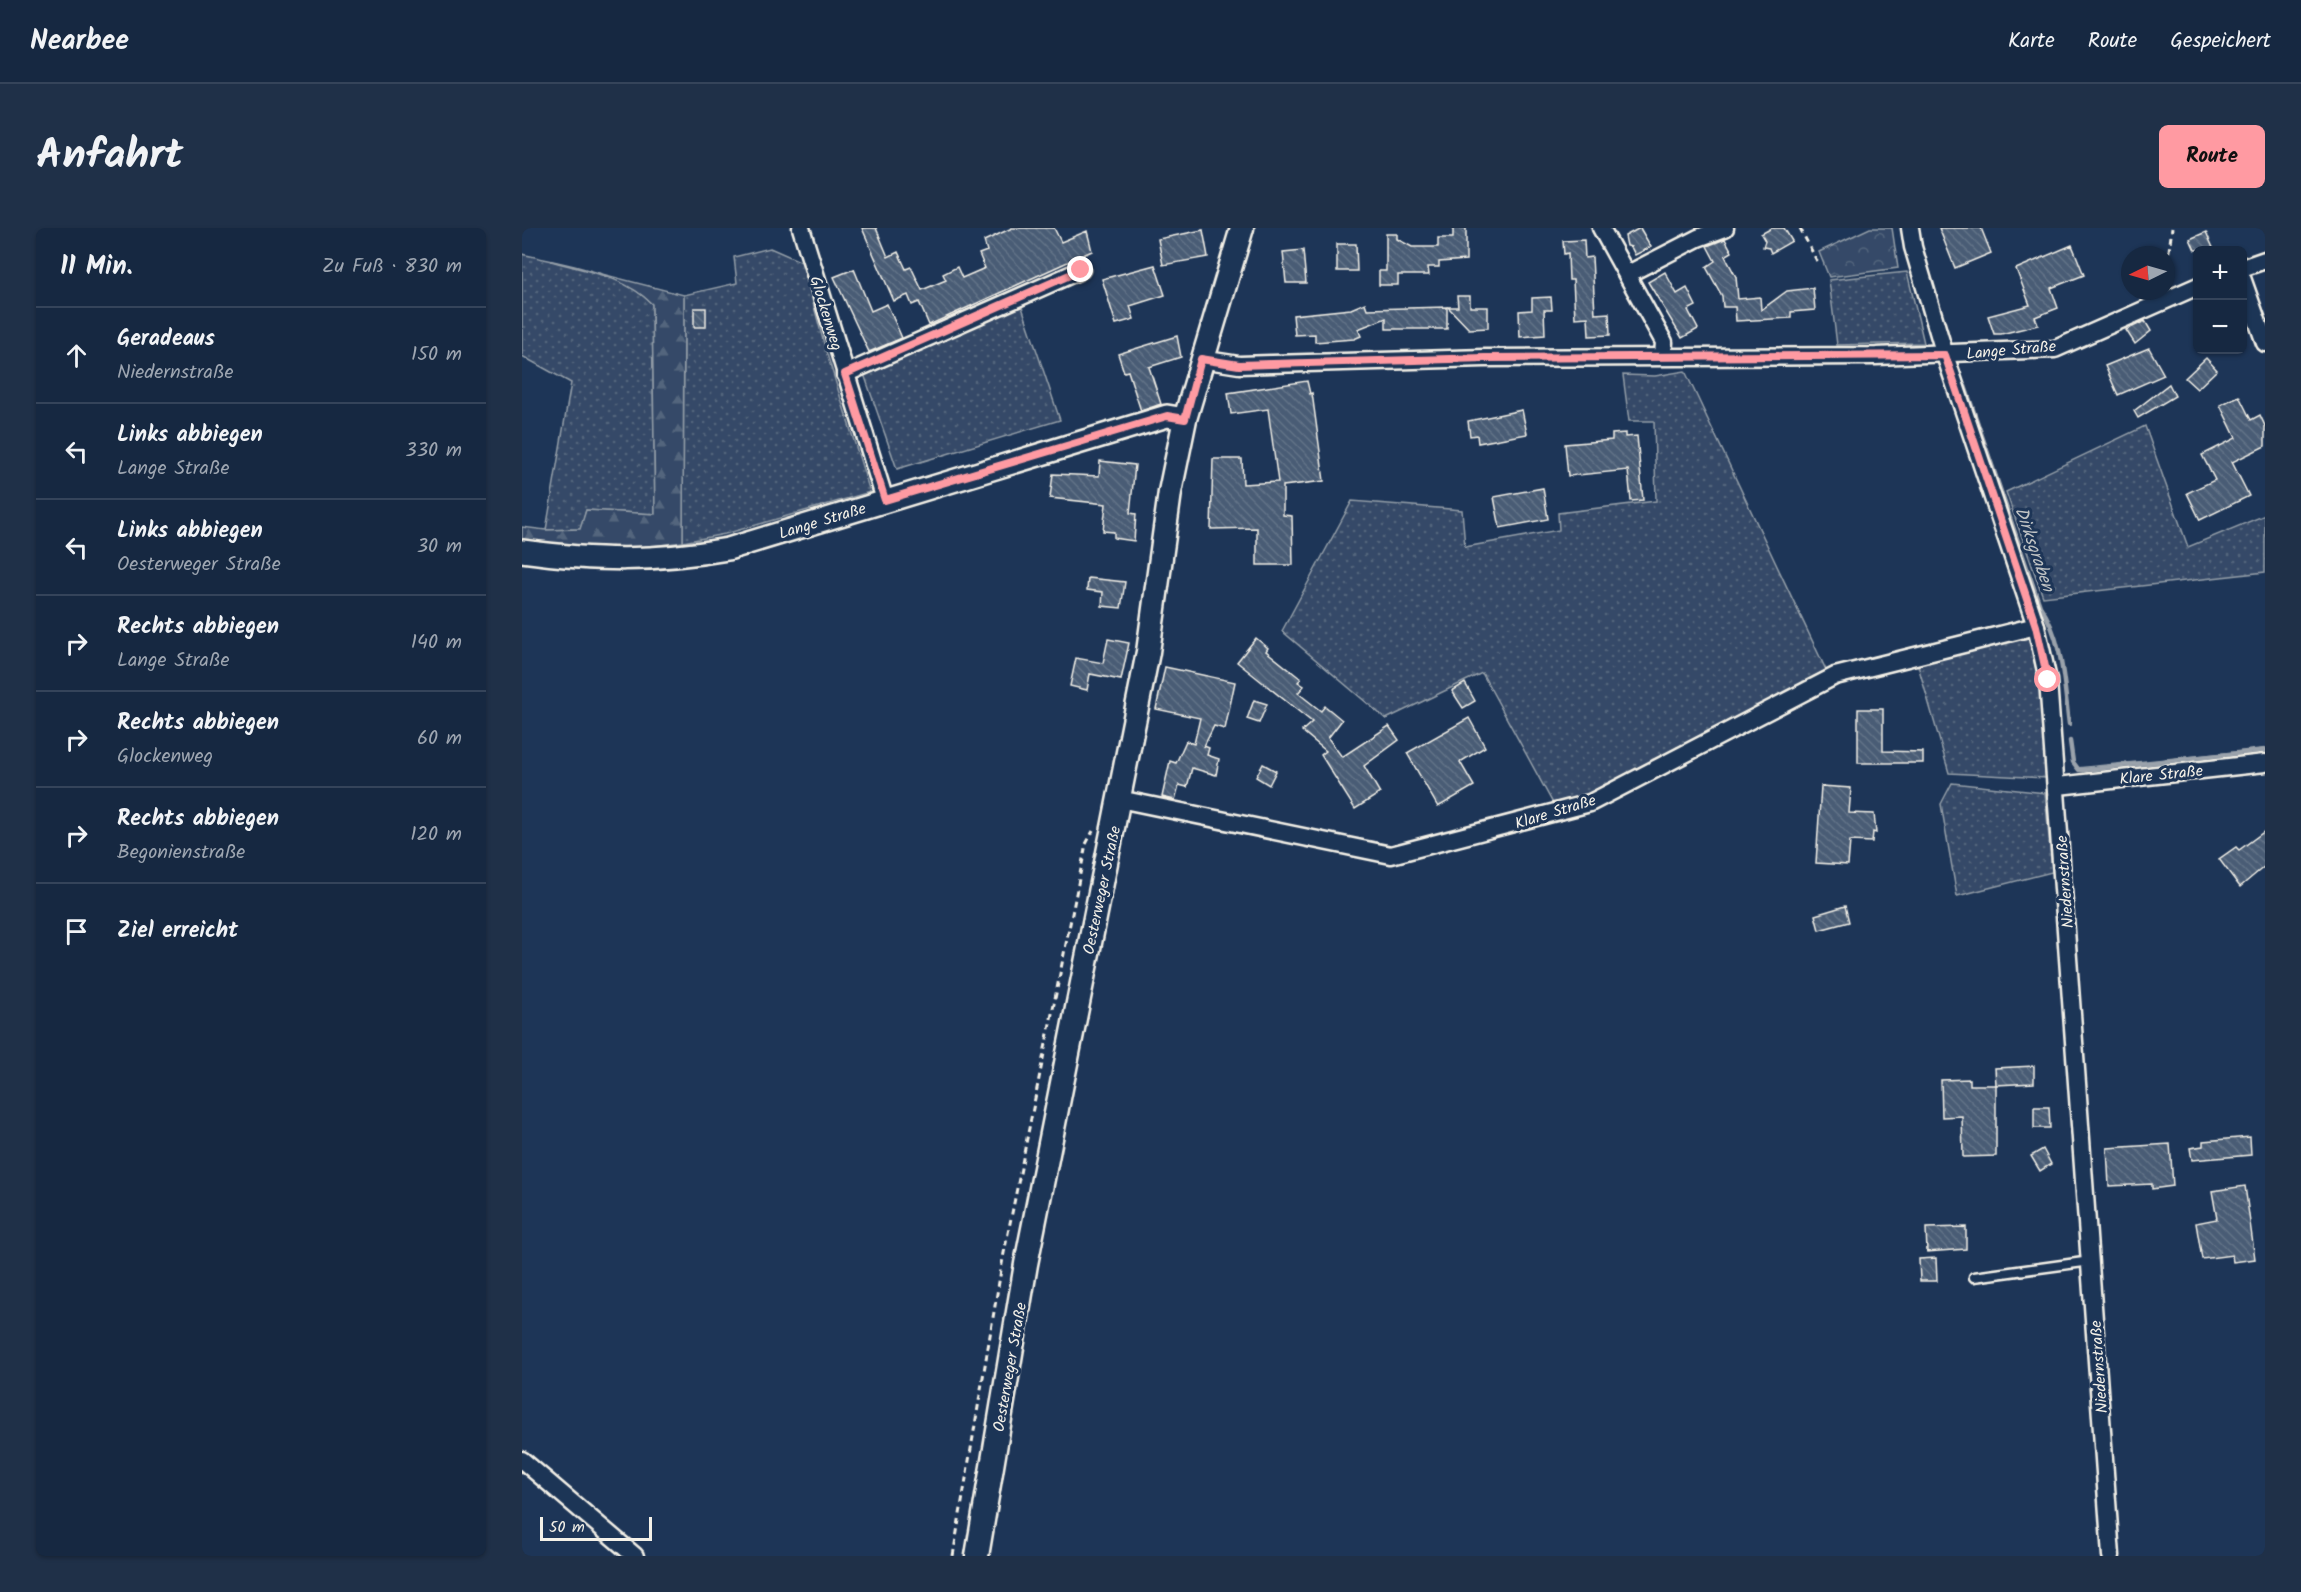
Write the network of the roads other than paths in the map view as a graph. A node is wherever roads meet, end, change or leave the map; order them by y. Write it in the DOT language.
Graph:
graph roads {
  1 [pos="801,228"];
  2 [pos="1242,228"];
  3 [pos="1601,228"];
  4 [pos="1725,228"];
  5 [pos="1910,228"];
  6 [pos="2265,260"];
  7 [pos="2247,265"];
  8 [pos="1081,270"];
  9 [pos="1628,274"];
  10 [pos="2193,288"];
  11 [pos="2247,292"];
  12 [pos="2265,343"];
  13 [pos="1945,355"];
  14 [pos="1663,356"];
  15 [pos="1201,359"];
  16 [pos="845,374"];
  17 [pos="1185,419"];
  18 [pos="885,500"];
  19 [pos="522,550"];
  20 [pos="2036,626"];
  21 [pos="2265,763"];
  22 [pos="2058,786"];
  23 [pos="1623,797"];
  24 [pos="1119,799"];
  25 [pos="1590,803"];
  26 [pos="2091,1261"];
  27 [pos="1974,1277"];
  28 [pos="522,1460"];
  29 [pos="635,1556"];
  30 [pos="977,1556"];
  31 [pos="2111,1556"];
  1 -- 16 [label="street, Glockenweg"];
  2 -- 15 [label="main road, Oesterweger Straße"];
  3 -- 9 [label="street"];
  4 -- 9 [label="street"];
  5 -- 13 [label="street, Niedernstraße"];
  6 -- 7 [label="street"];
  8 -- 16 [label="street"];
  9 -- 14 [label="street"];
  10 -- 13 [label="street, Lange Straße"];
  11 -- 12 [label="street"];
  13 -- 14 [label="street, Lange Straße"];
  13 -- 20 [label="street, Niedernstraße"];
  14 -- 15 [label="street, Lange Straße"];
  15 -- 17 [label="main road, Oesterweger Straße"];
  16 -- 18 [label="street, Glockenweg"];
  17 -- 18 [label="street, Lange Straße"];
  17 -- 24 [label="main road, Oesterweger Straße"];
  18 -- 19 [label="street, Lange Straße"];
  20 -- 22 [label="street, Niedernstraße"];
  20 -- 25 [label="street, Klare Straße"];
  21 -- 22 [label="street, Klare Straße"];
  22 -- 26 [label="street, Niedernstraße"];
  23 -- 25 [label="lane"];
  24 -- 25 [label="street, Klare Straße"];
  24 -- 30 [label="main road, Oesterweger Straße"];
  26 -- 27 [label="lane"];
  26 -- 31 [label="street, Niedernstraße"];
  28 -- 29 [label="street"];
}
